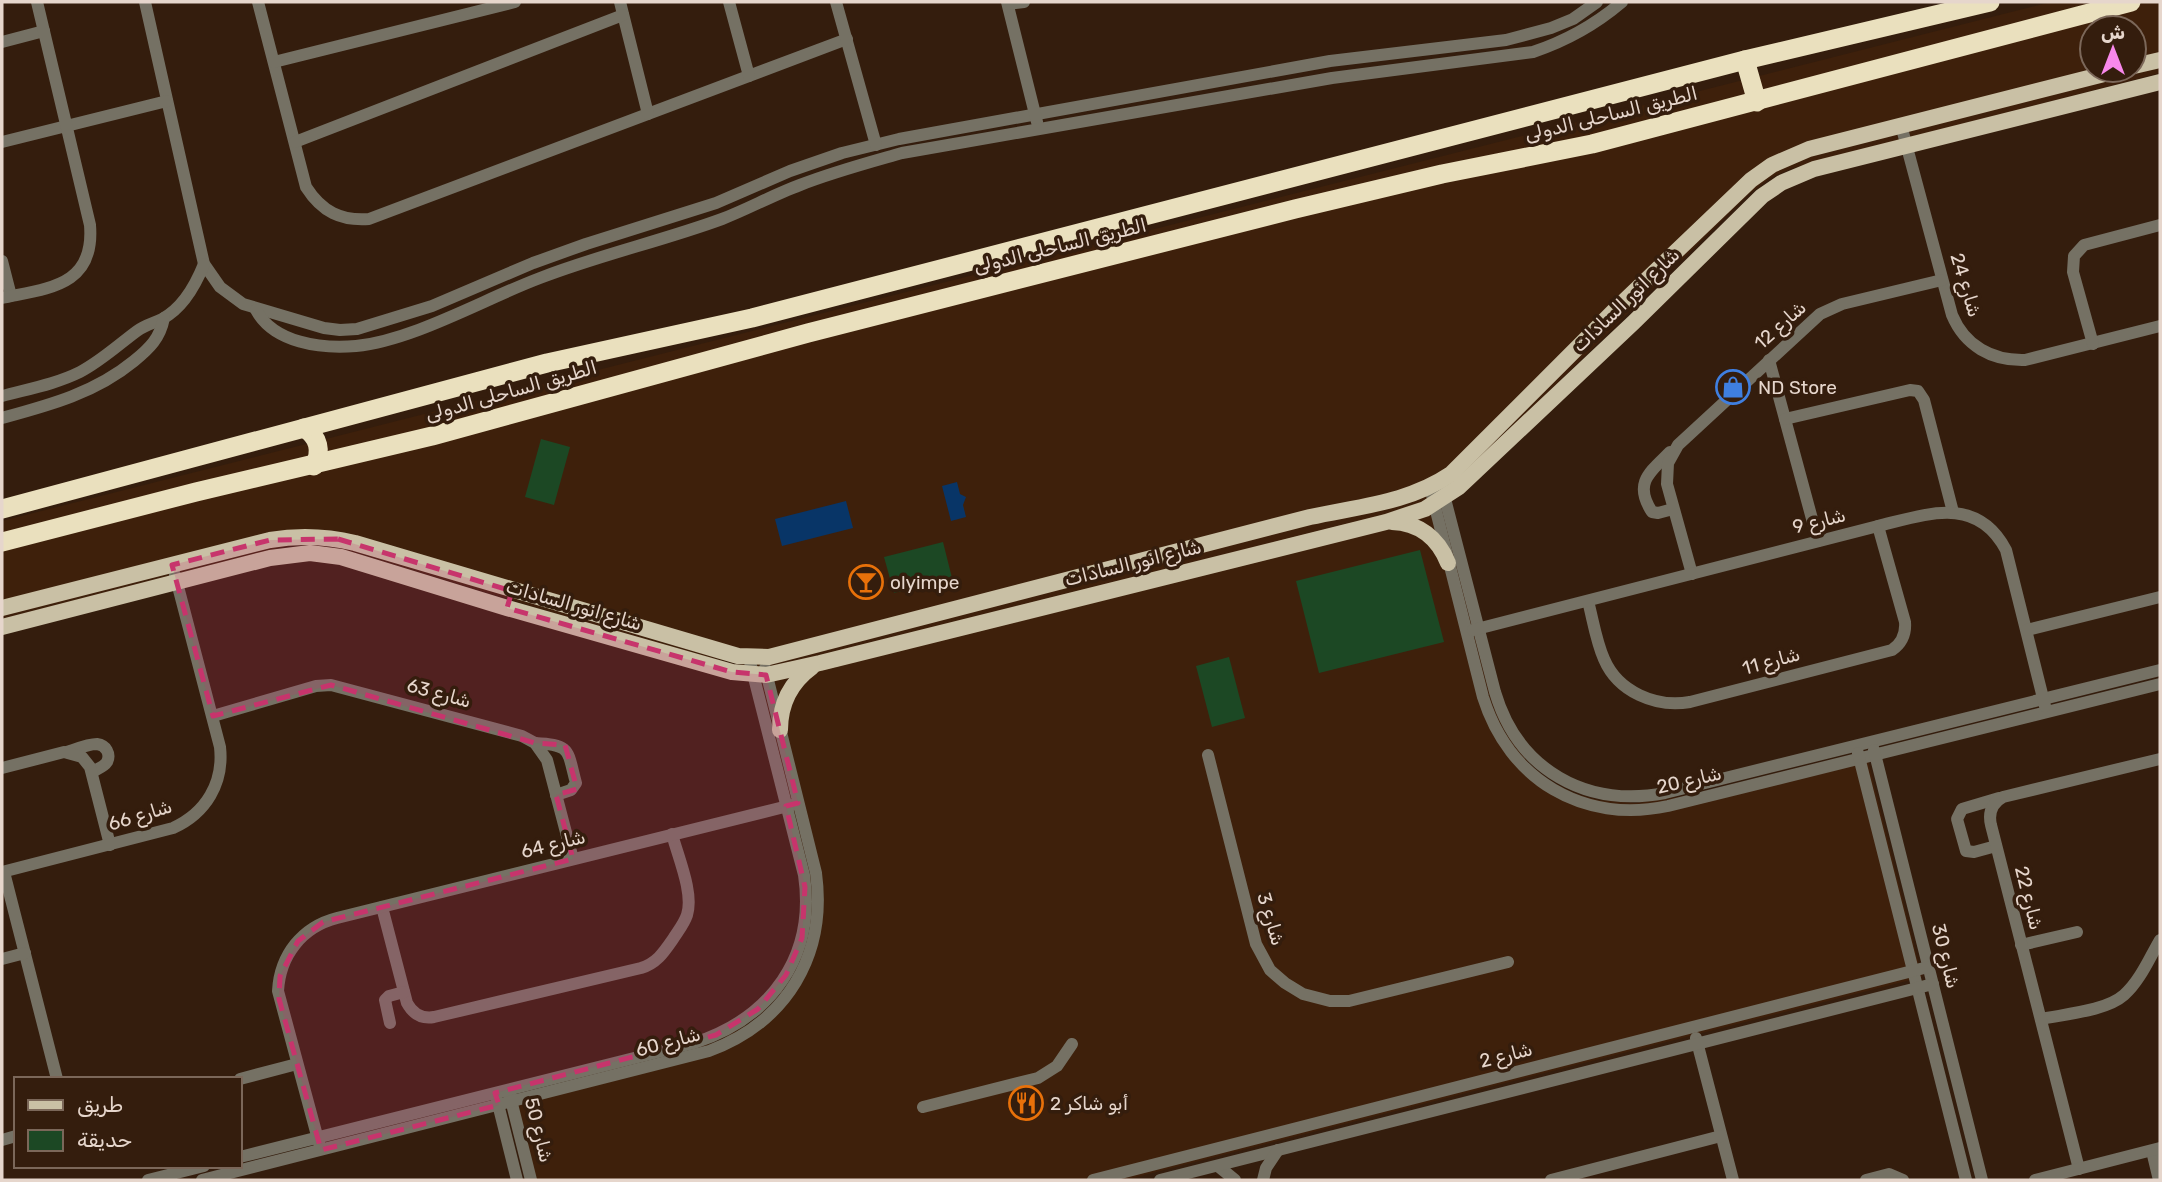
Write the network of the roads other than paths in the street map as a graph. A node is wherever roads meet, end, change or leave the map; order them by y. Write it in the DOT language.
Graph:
graph roads {
  1 [pos="37,2"];
  2 [pos="145,2"];
  3 [pos="258,2"];
  4 [pos="514,2"];
  5 [pos="620,2"];
  6 [pos="729,2"];
  7 [pos="836,2"];
  8 [pos="1024,2"];
  9 [pos="1597,2"];
  10 [pos="1622,2"];
  11 [pos="1990,2"];
  12 [pos="2131,2"];
  13 [pos="1007,3"];
  14 [pos="623,15"];
  15 [pos="44,31"];
  16 [pos="847,39"];
  17 [pos="2,41"];
  18 [pos="1745,60"];
  19 [pos="274,62"];
  20 [pos="2148,63"];
  21 [pos="749,76"];
  22 [pos="2078,81"];
  23 [pos="2158,83"];
  24 [pos="167,101"];
  25 [pos="1757,102"];
  26 [pos="648,114"];
  27 [pos="1035,115"];
  28 [pos="1901,125"];
  29 [pos="67,126"];
  30 [pos="1039,130"];
  31 [pos="2,142"];
  32 [pos="295,142"];
  33 [pos="876,145"];
  34 [pos="1907,146"];
  35 [pos="2160,225"];
  36 [pos="2,261"];
  37 [pos="204,264"];
  38 [pos="1942,280"];
  39 [pos="6,297"];
  40 [pos="1618,307"];
  41 [pos="257,310"];
  42 [pos="164,318"];
  43 [pos="1634,322"];
  44 [pos="2160,326"];
  45 [pos="2092,344"];
  46 [pos="1769,360"];
  47 [pos="2,396"];
  48 [pos="2,418"];
  49 [pos="1785,419"];
  50 [pos="327,422"];
  51 [pos="304,428"];
  52 [pos="1678,445"];
  53 [pos="335,461"];
  54 [pos="314,466"];
  55 [pos="1435,484"];
  56 [pos="1439,502"];
  57 [pos="2,509"];
  58 [pos="1673,509"];
  59 [pos="1953,512"];
  60 [pos="1386,522"];
  61 [pos="1878,526"];
  62 [pos="1818,541"];
  63 [pos="2,542"];
  64 [pos="1448,563"];
  65 [pos="172,565"];
  66 [pos="1692,574"];
  67 [pos="177,583"];
  68 [pos="512,591"];
  69 [pos="2160,597"];
  70 [pos="1588,601"];
  71 [pos="2,608"];
  72 [pos="506,608"];
  73 [pos="2,627"];
  74 [pos="1472,630"];
  75 [pos="2027,630"];
  76 [pos="756,658"];
  77 [pos="820,663"];
  78 [pos="2160,670"];
  79 [pos="760,675"];
  80 [pos="2160,684"];
  81 [pos="2043,699"];
  82 [pos="2047,713"];
  83 [pos="213,716"];
  84 [pos="780,730"];
  85 [pos="1872,742"];
  86 [pos="535,743"];
  87 [pos="1856,746"];
  88 [pos="64,752"];
  89 [pos="1208,755"];
  90 [pos="1875,756"];
  91 [pos="2160,759"];
  92 [pos="1860,760"];
  93 [pos="2,768"];
  94 [pos="92,772"];
  95 [pos="556,795"];
  96 [pos="2003,797"];
  97 [pos="792,805"];
  98 [pos="673,834"];
  99 [pos="110,845"];
  100 [pos="1996,846"];
  101 [pos="573,859"];
  102 [pos="3,872"];
  103 [pos="382,907"];
  104 [pos="2077,932"];
  105 [pos="2160,940"];
  106 [pos="2021,945"];
  107 [pos="24,953"];
  108 [pos="2,959"];
  109 [pos="1508,962"];
  110 [pos="1928,967"];
  111 [pos="1913,971"];
  112 [pos="1933,984"];
  113 [pos="1917,988"];
  114 [pos="404,992"];
  115 [pos="2041,1019"];
  116 [pos="390,1023"];
  117 [pos="1693,1027"];
  118 [pos="1072,1044"];
  119 [pos="1697,1044"];
  120 [pos="297,1064"];
  121 [pos="56,1077"];
  122 [pos="242,1078"];
  123 [pos="503,1097"];
  124 [pos="1414,1098"];
  125 [pos="923,1107"];
  126 [pos="1419,1115"];
  127 [pos="1721,1136"];
  128 [pos="319,1144"];
  129 [pos="2156,1149"];
  130 [pos="1279,1150"];
  131 [pos="242,1157"];
  132 [pos="1218,1166"];
  133 [pos="196,1168"];
  134 [pos="241,1168"];
  135 [pos="242,1168"];
  136 [pos="2079,1169"];
  137 [pos="1570,1178"];
  138 [pos="148,1180"];
  139 [pos="202,1180"];
  140 [pos="517,1180"];
  141 [pos="531,1180"];
  142 [pos="1093,1180"];
  143 [pos="1160,1180"];
  144 [pos="1235,1180"];
  145 [pos="1262,1180"];
  146 [pos="1551,1180"];
  147 [pos="1733,1180"];
  148 [pos="1866,1180"];
  149 [pos="1903,1180"];
  150 [pos="1966,1180"];
  151 [pos="1982,1180"];
  152 [pos="2035,1180"];
  153 [pos="2159,1180"];
  1 -- 15 [label="street"];
  2 -- 24 [label="street"];
  3 -- 19 [label="street"];
  4 -- 19 [label="street"];
  5 -- 14 [label="street"];
  6 -- 21 [label="street"];
  7 -- 16 [label="street"];
  8 -- 13 [label="street"];
  9 -- 27 [label="street"];
  10 -- 30 [label="street"];
  11 -- 18 [label="highway, الطريق الساحلى الدولى"];
  12 -- 25 [label="highway, الطريق الساحلى الدولى"];
  13 -- 27 [label="street"];
  14 -- 26 [label="street"];
  14 -- 32 [label="street"];
  15 -- 17 [label="street"];
  15 -- 29 [label="street"];
  16 -- 21 [label="street"];
  16 -- 33 [label="street"];
  18 -- 25 [label="highway"];
  18 -- 50 [label="highway, الطريق الساحلى الدولى"];
  19 -- 32 [label="street"];
  20 -- 23 [label="main road"];
  21 -- 26 [label="street"];
  22 -- 28 [label="main road, شارع انور السادات"];
  23 -- 34 [label="main road, شارع انور السادات"];
  24 -- 29 [label="street"];
  24 -- 37 [label="street"];
  25 -- 53 [label="highway, الطريق الساحلى الدولى"];
  26 -- 32 [label="street"];
  27 -- 30 [label="street"];
  27 -- 33 [label="street"];
  28 -- 34 [label="street, شارع 24"];
  28 -- 40 [label="main road, شارع انور السادات"];
  29 -- 31 [label="street"];
  29 -- 39 [label="street"];
  30 -- 41 [label="street"];
  33 -- 41 [label="street"];
  34 -- 38 [label="street, شارع 24"];
  34 -- 43 [label="main road, شارع انور السادات"];
  35 -- 45 [label="street"];
  36 -- 39 [label="street"];
  37 -- 41 [label="street"];
  37 -- 42 [label="street"];
  38 -- 45 [label="street, شارع 24"];
  38 -- 46 [label="street, شارع 12"];
  40 -- 43 [label="main road"];
  40 -- 55 [label="main road, شارع انور السادات"];
  42 -- 47 [label="street"];
  42 -- 48 [label="street"];
  43 -- 56 [label="main road, شارع انور السادات"];
  44 -- 45 [label="street, شارع 24"];
  46 -- 49 [label="street"];
  46 -- 52 [label="street, شارع 12"];
  49 -- 59 [label="street"];
  49 -- 62 [label="street"];
  50 -- 51 [label="highway, الطريق الساحلى الدولى"];
  50 -- 53 [label="highway"];
  51 -- 54 [label="highway"];
  51 -- 57 [label="highway, الطريق الساحلى الدولى"];
  52 -- 58 [label="street, شارع 12"];
  52 -- 58 [label="street"];
  53 -- 54 [label="highway, الطريق الساحلى الدولى"];
  54 -- 63 [label="highway, الطريق الساحلى الدولى"];
  55 -- 56 [label="street, شارع 20"];
  55 -- 76 [label="main road, شارع انور السادات"];
  56 -- 60 [label="main road, شارع انور السادات"];
  56 -- 64 [label="street, شارع 20"];
  56 -- 74 [label="street, شارع 20"];
  58 -- 66 [label="street, شارع 12"];
  59 -- 61 [label="street, شارع 9"];
  59 -- 75 [label="street, شارع 9"];
  60 -- 64 [label="main road"];
  60 -- 77 [label="main road, شارع انور السادات"];
  61 -- 62 [label="street, شارع 9"];
  61 -- 70 [label="street, شارع 11"];
  62 -- 66 [label="street, شارع 9"];
  64 -- 74 [label="street, شارع 20"];
  65 -- 67 [label="street, شارع 66"];
  65 -- 68 [label="main road, شارع انور السادات"];
  65 -- 71 [label="main road, شارع انور السادات"];
  66 -- 70 [label="street, شارع 9"];
  67 -- 72 [label="main road, شارع انور السادات"];
  67 -- 73 [label="main road, شارع انور السادات"];
  67 -- 83 [label="street, شارع 66"];
  68 -- 72 [label="main road"];
  68 -- 76 [label="main road, شارع انور السادات"];
  69 -- 75 [label="street"];
  70 -- 74 [label="street, شارع 9"];
  72 -- 79 [label="main road, شارع انور السادات"];
  74 -- 87 [label="street, شارع 20"];
  74 -- 92 [label="street, شارع 20"];
  75 -- 81 [label="street, شارع 9"];
  76 -- 79 [label="street, شارع 60"];
  77 -- 79 [label="main road, شارع انور السادات"];
  77 -- 84 [label="main road"];
  78 -- 81 [label="street, شارع 20"];
  79 -- 84 [label="street, شارع 60"];
  79 -- 97 [label="street, شارع 60"];
  80 -- 82 [label="street, شارع 20"];
  81 -- 82 [label="street, شارع 9"];
  81 -- 85 [label="street, شارع 20"];
  82 -- 90 [label="street, شارع 20"];
  83 -- 86 [label="street, شارع 63"];
  83 -- 99 [label="street, شارع 66"];
  84 -- 97 [label="street, شارع 60"];
  85 -- 87 [label="street, شارع 20"];
  85 -- 90 [label="street, شارع 30"];
  86 -- 95 [label="street"];
  86 -- 95 [label="street, شارع 63"];
  87 -- 92 [label="street, شارع 30"];
  88 -- 93 [label="street"];
  88 -- 94 [label="street"];
  88 -- 94 [label="street"];
  89 -- 109 [label="street, شارع 3"];
  90 -- 92 [label="street, شارع 20"];
  90 -- 110 [label="street, شارع 30"];
  91 -- 96 [label="street"];
  92 -- 111 [label="street, شارع 30"];
  94 -- 99 [label="street"];
  95 -- 101 [label="street"];
  96 -- 100 [label="street, شارع 22"];
  96 -- 100 [label="street"];
  97 -- 98 [label="street, شارع 64"];
  97 -- 123 [label="street, شارع 60"];
  98 -- 101 [label="street, شارع 64"];
  98 -- 114 [label="street"];
  99 -- 102 [label="street, شارع 66"];
  100 -- 106 [label="street, شارع 22"];
  101 -- 103 [label="street, شارع 64"];
  102 -- 107 [label="street"];
  103 -- 114 [label="street"];
  103 -- 120 [label="street, شارع 64"];
  104 -- 106 [label="street"];
  105 -- 115 [label="street"];
  106 -- 115 [label="street, شارع 22"];
  107 -- 108 [label="street"];
  107 -- 121 [label="street"];
  110 -- 111 [label="street, شارع 2"];
  110 -- 112 [label="street, شارع 30"];
  111 -- 113 [label="street, شارع 30"];
  111 -- 117 [label="street, شارع 2"];
  112 -- 113 [label="street, شارع 2"];
  112 -- 151 [label="street, شارع 30"];
  113 -- 119 [label="street, شارع 2"];
  113 -- 150 [label="street, شارع 30"];
  114 -- 116 [label="street"];
  115 -- 136 [label="street, شارع 22"];
  117 -- 119 [label="street"];
  117 -- 124 [label="street, شارع 2"];
  118 -- 125 [label="street"];
  119 -- 126 [label="street, شارع 2"];
  119 -- 127 [label="street"];
  120 -- 122 [label="street"];
  120 -- 128 [label="street"];
  123 -- 128 [label="street, شارع 60"];
  123 -- 140 [label="street, شارع 50"];
  123 -- 141 [label="street, شارع 50"];
  124 -- 126 [label="street"];
  124 -- 142 [label="street, شارع 2"];
  126 -- 130 [label="street, شارع 2"];
  127 -- 137 [label="street"];
  127 -- 147 [label="street"];
  128 -- 131 [label="street, شارع 60"];
  128 -- 135 [label="street, شارع 60"];
  129 -- 136 [label="street"];
  129 -- 153 [label="street"];
  130 -- 132 [label="street, شارع 2"];
  130 -- 145 [label="street"];
  132 -- 143 [label="street, شارع 2"];
  132 -- 144 [label="street"];
  133 -- 138 [label="street"];
  134 -- 139 [label="street, شارع 60"];
  136 -- 152 [label="street"];
  137 -- 146 [label="street"];
  148 -- 149 [label="street"];
}
